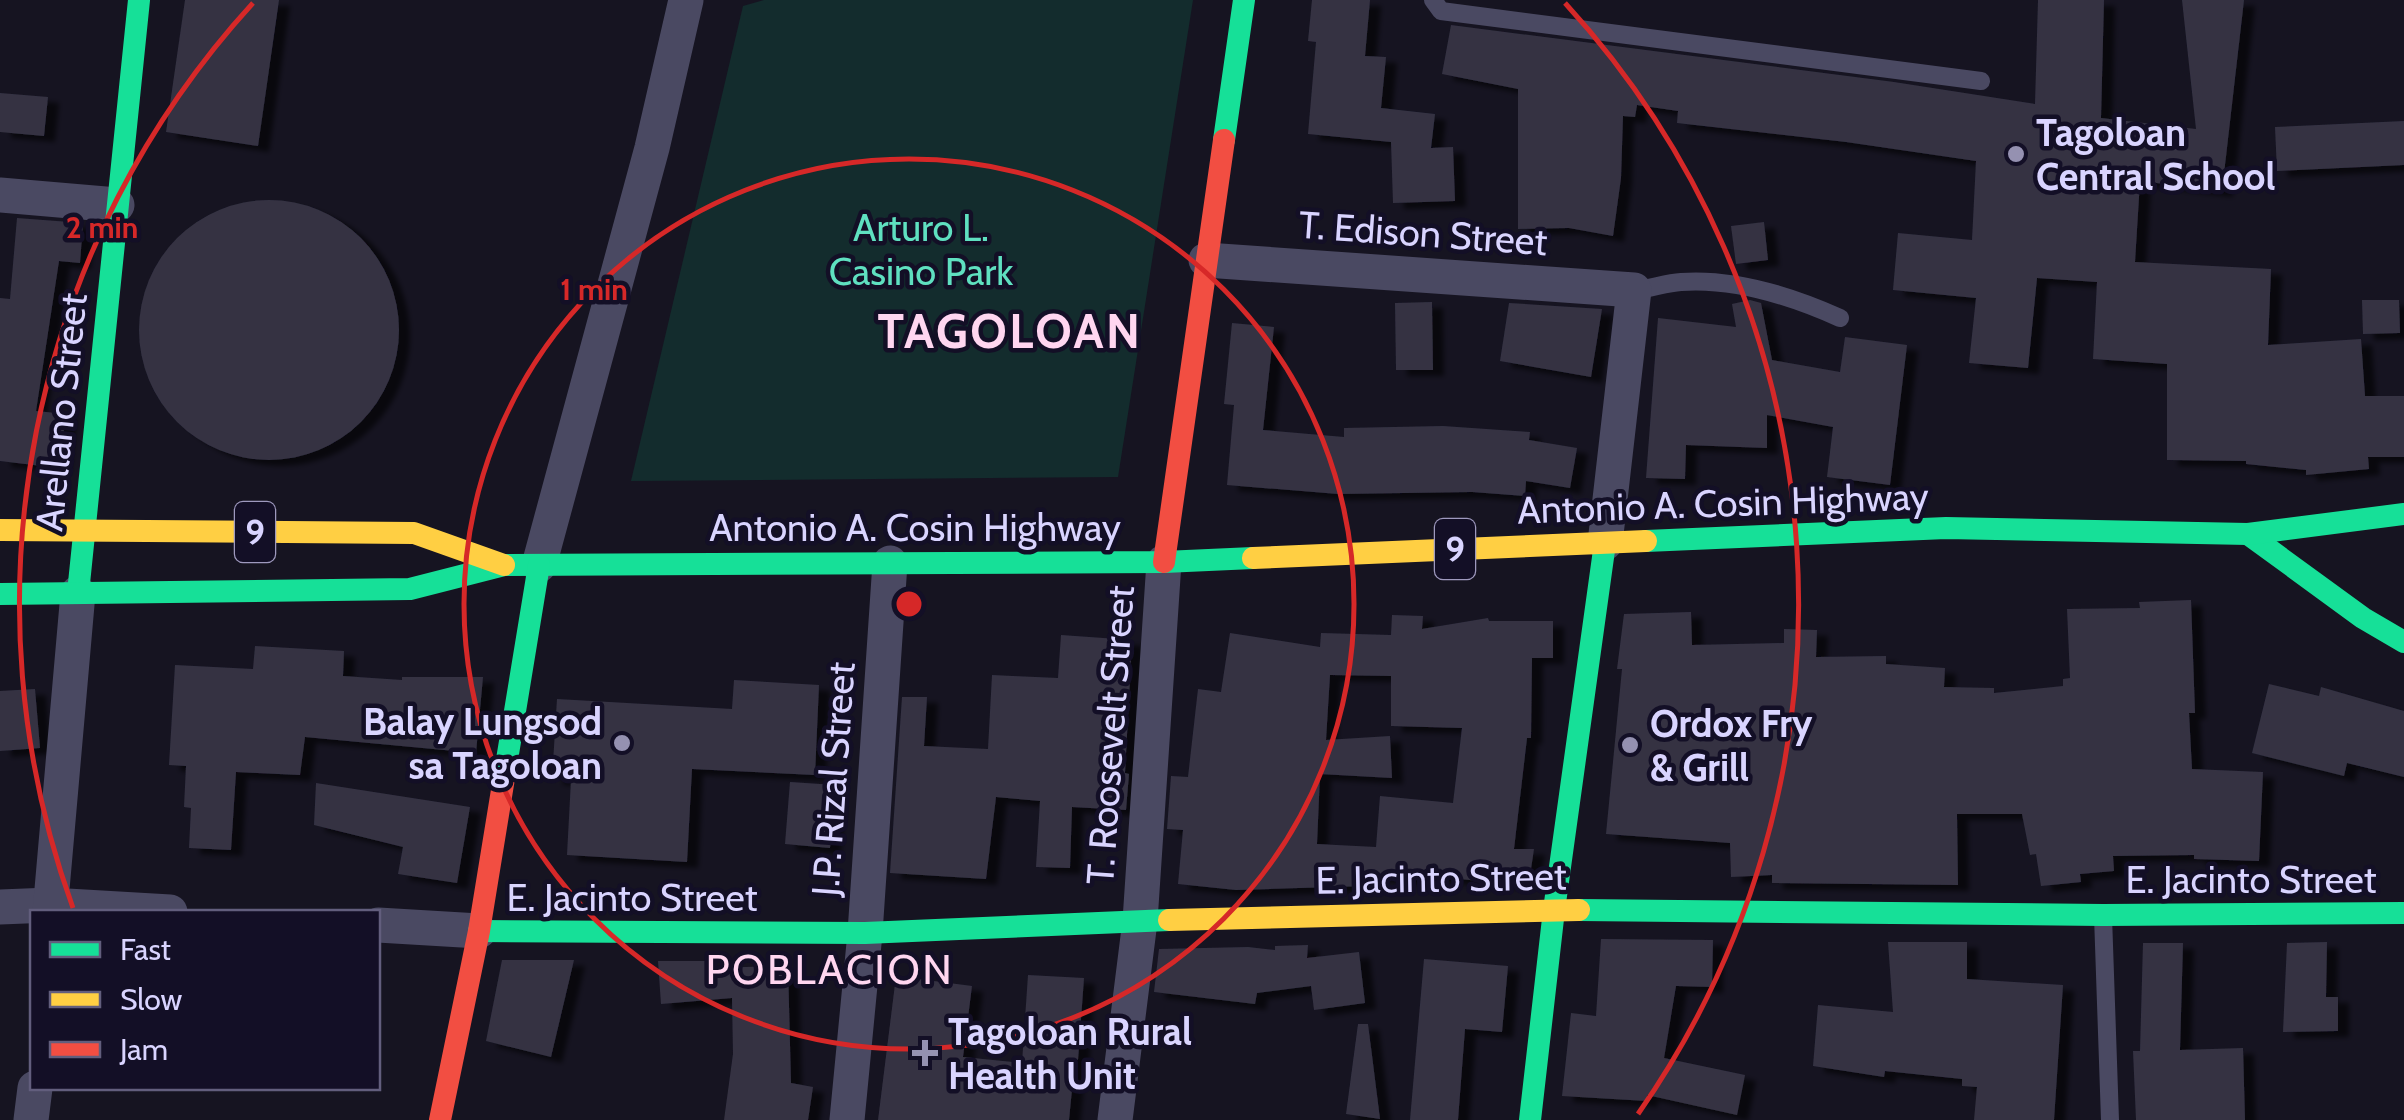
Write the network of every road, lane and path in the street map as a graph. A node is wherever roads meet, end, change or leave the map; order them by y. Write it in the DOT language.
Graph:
graph roads {
  1 [pos="139,0"];
  2 [pos="686,0"];
  3 [pos="1244,0"];
  4 [pos="1434,0"];
  5 [pos="1981,81"];
  6 [pos="0,195"];
  7 [pos="117,205"];
  8 [pos="1206,260"];
  9 [pos="1634,290"];
  10 [pos="1840,318"];
  11 [pos="2404,514"];
  12 [pos="0,530"];
  13 [pos="84,531"];
  14 [pos="2248,534"];
  15 [pos="1605,543"];
  16 [pos="890,562"];
  17 [pos="1164,562"];
  18 [pos="522,565"];
  19 [pos="78,593"];
  20 [pos="0,594"];
  21 [pos="2404,642"];
  22 [pos="0,906"];
  23 [pos="50,909"];
  24 [pos="90,910"];
  25 [pos="1554,910"];
  26 [pos="2404,913"];
  27 [pos="2103,916"];
  28 [pos="1140,921"];
  29 [pos="380,925"];
  30 [pos="479,932"];
  31 [pos="865,933"];
  32 [pos="34,1090"];
  33 [pos="32,1120"];
  34 [pos="440,1120"];
  35 [pos="847,1120"];
  36 [pos="1115,1120"];
  37 [pos="1530,1120"];
  38 [pos="2110,1120"];
  1 -- 7 [label="main road, Arellano Street"];
  2 -- 18 [label="street"];
  3 -- 8 [label="main road, T. Roosevelt Street"];
  4 -- 5 [label="lane"];
  6 -- 7 [label="street"];
  7 -- 13 [label="main road, Arellano Street"];
  8 -- 9 [label="street, T. Edison Street"];
  8 -- 17 [label="main road, T. Roosevelt Street"];
  9 -- 10 [label="lane"];
  9 -- 15 [label="street"];
  11 -- 14 [label="main road, Antonio A. Cosin Highway / 9"];
  12 -- 13 [label="main road, Antonio A. Cosin Highway / 9"];
  13 -- 18 [label="main road, Antonio A. Cosin Highway / 9"];
  13 -- 19 [label="main road, Arellano Street"];
  14 -- 15 [label="main road, Antonio A. Cosin Highway / 9"];
  14 -- 21 [label="main road"];
  15 -- 17 [label="main road, Antonio A. Cosin Highway / 9"];
  15 -- 25 [label="main road"];
  16 -- 17 [label="main road, Antonio A. Cosin Highway / 9"];
  16 -- 18 [label="main road, Antonio A. Cosin Highway / 9"];
  16 -- 31 [label="street, J.P. Rizal Street"];
  17 -- 28 [label="street, T. Roosevelt Street"];
  18 -- 19 [label="main road, Antonio A. Cosin Highway / 9"];
  18 -- 30 [label="main road"];
  19 -- 20 [label="main road, Antonio A. Cosin Highway / 9"];
  19 -- 23 [label="street"];
  22 -- 23 [label="street"];
  23 -- 24 [label="street"];
  25 -- 27 [label="main road, E. Jacinto Street"];
  25 -- 28 [label="main road, E. Jacinto Street"];
  25 -- 37 [label="main road"];
  26 -- 27 [label="main road, E. Jacinto Street"];
  27 -- 38 [label="lane"];
  28 -- 31 [label="main road, E. Jacinto Street"];
  28 -- 36 [label="street, T. Roosevelt Street"];
  29 -- 30 [label="street"];
  30 -- 31 [label="main road, E. Jacinto Street"];
  30 -- 34 [label="main road"];
  31 -- 35 [label="street, J.P. Rizal Street"];
  32 -- 33 [label="street"];
}
